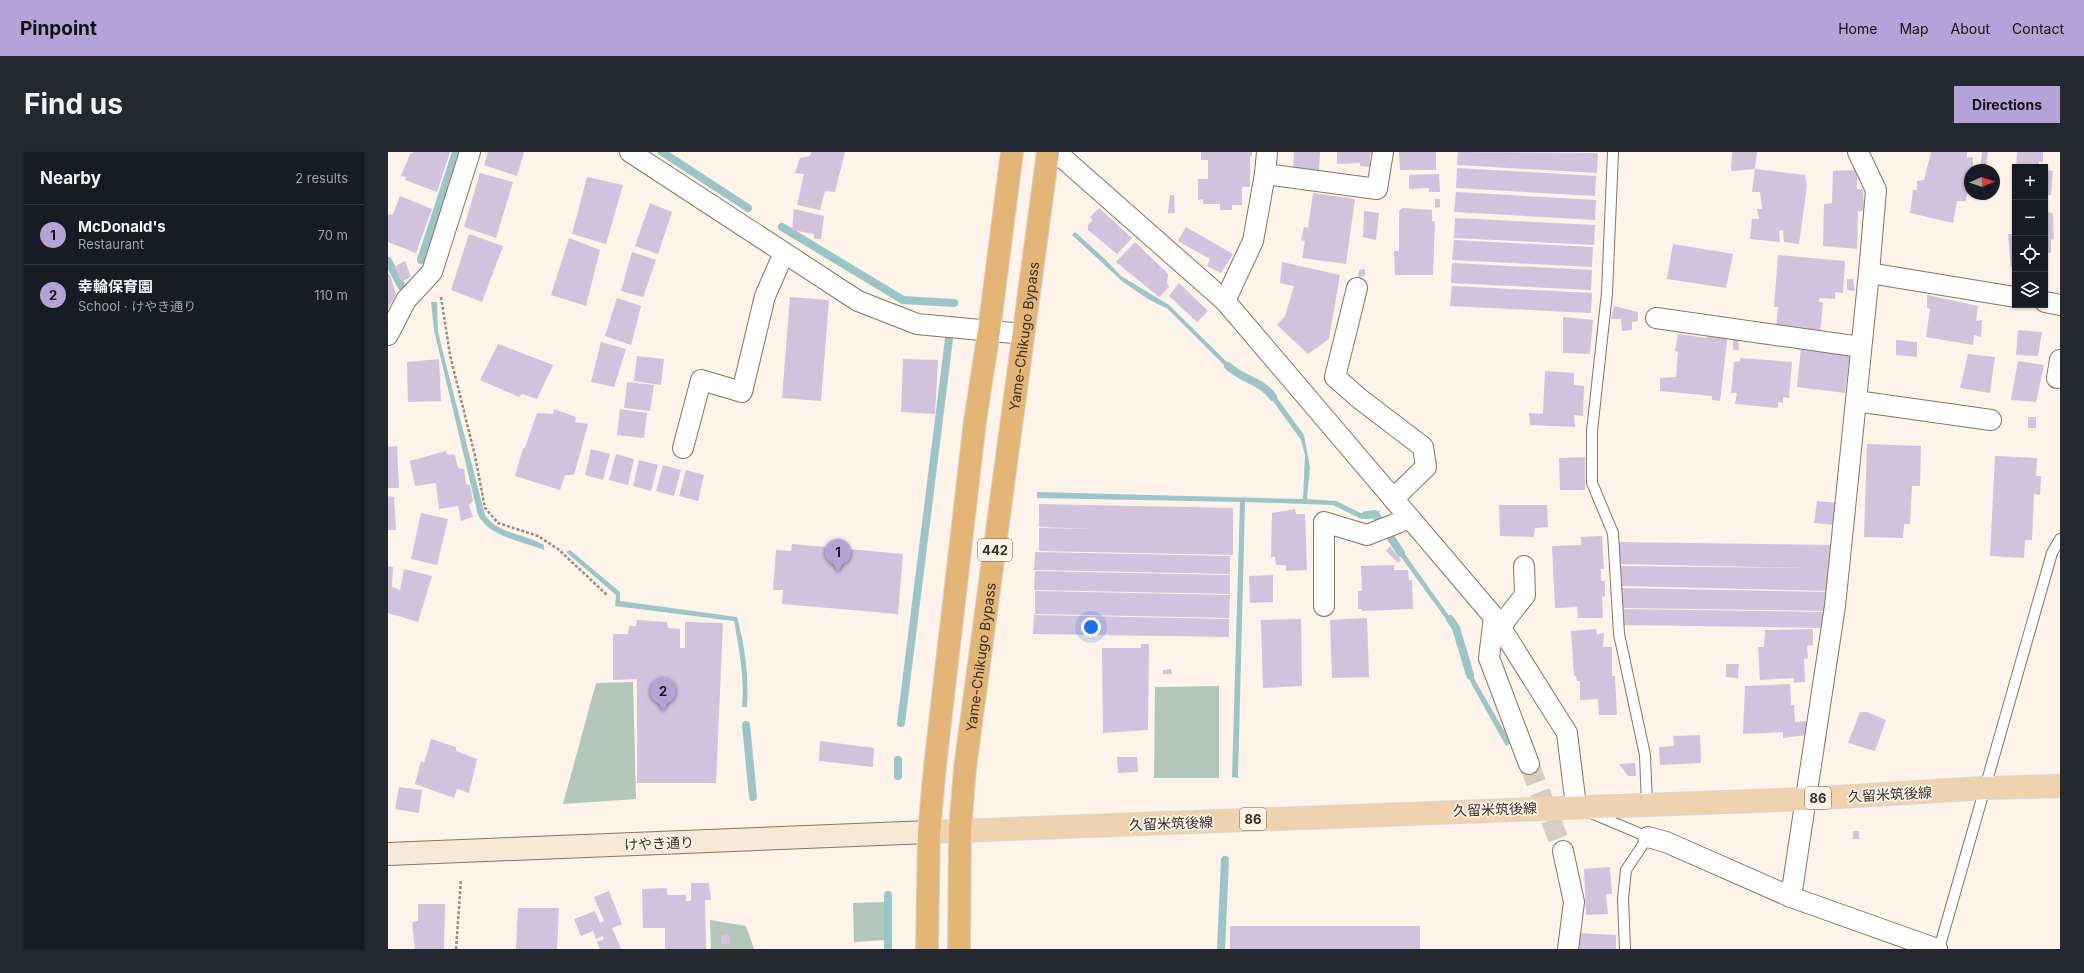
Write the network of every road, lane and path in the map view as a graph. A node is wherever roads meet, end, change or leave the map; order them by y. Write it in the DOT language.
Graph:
graph roads {
  1 [pos="470,152"];
  2 [pos="630,152"];
  3 [pos="1012,152"];
  4 [pos="1048,152"];
  5 [pos="1056,152"];
  6 [pos="1267,152"];
  7 [pos="1383,152"];
  8 [pos="1613,152"];
  9 [pos="1858,152"];
  10 [pos="1265,174"];
  11 [pos="784,253"];
  12 [pos="432,272"];
  13 [pos="1869,273"];
  14 [pos="1357,288"];
  15 [pos="2012,297"];
  16 [pos="1224,301"];
  17 [pos="2048,303"];
  18 [pos="2060,305"];
  19 [pos="1656,318"];
  20 [pos="989,331"];
  21 [pos="1023,334"];
  22 [pos="388,335"];
  23 [pos="1861,347"];
  24 [pos="1856,401"];
  25 [pos="1991,420"];
  26 [pos="683,448"];
  27 [pos="1393,499"];
  28 [pos="1410,518"];
  29 [pos="2060,540"];
  30 [pos="1524,566"];
  31 [pos="607,595"];
  32 [pos="1324,606"];
  33 [pos="1497,622"];
  34 [pos="1529,764"];
  35 [pos="2060,786"];
  36 [pos="1985,788"];
  37 [pos="1806,799"];
  38 [pos="1647,804"];
  39 [pos="1576,806"];
  40 [pos="960,830"];
  41 [pos="929,832"];
  42 [pos="1648,837"];
  43 [pos="1563,851"];
  44 [pos="388,854"];
  45 [pos="461,880"];
  46 [pos="1791,897"];
  47 [pos="456,949"];
  48 [pos="927,949"];
  49 [pos="959,949"];
  50 [pos="1568,949"];
  51 [pos="1625,949"];
  52 [pos="1938,949"];
  1 -- 12 [label="street"];
  2 -- 11 [label="street"];
  3 -- 20 [label="highway, 442"];
  4 -- 21 [label="highway, Yame-Chikugo Bypass / 442"];
  5 -- 16 [label="street"];
  6 -- 10 [label="street"];
  7 -- 10 [label="street"];
  8 -- 38 [label="lane"];
  9 -- 13 [label="street"];
  10 -- 16 [label="street"];
  11 -- 20 [label="street"];
  11 -- 26 [label="street"];
  12 -- 22 [label="street"];
  12 -- 31 [label="path"];
  13 -- 15 [label="street"];
  13 -- 23 [label="street"];
  14 -- 27 [label="street"];
  16 -- 27 [label="street"];
  17 -- 18 [label="street"];
  19 -- 23 [label="street"];
  20 -- 21 [label="street"];
  20 -- 41 [label="highway, 442"];
  21 -- 40 [label="highway, Yame-Chikugo Bypass / 442"];
  23 -- 24 [label="street"];
  24 -- 25 [label="street"];
  24 -- 37 [label="street"];
  27 -- 28 [label="street"];
  28 -- 32 [label="street"];
  28 -- 33 [label="street"];
  29 -- 36 [label="lane"];
  30 -- 33 [label="street"];
  33 -- 34 [label="street"];
  33 -- 39 [label="street"];
  35 -- 36 [label="main road, 久留米筑後線 / 86"];
  36 -- 37 [label="main road, 久留米筑後線 / 86"];
  36 -- 52 [label="lane"];
  37 -- 38 [label="main road, 久留米筑後線 / 86"];
  37 -- 46 [label="street"];
  38 -- 39 [label="main road, 久留米筑後線 / 86"];
  39 -- 40 [label="main road, 久留米筑後線 / 86"];
  39 -- 42 [label="lane"];
  40 -- 41 [label="main road, 久留米筑後線 / 86"];
  40 -- 49 [label="highway, Yame-Chikugo Bypass / 442"];
  41 -- 44 [label="street, けやき通り"];
  41 -- 48 [label="highway, 442"];
  42 -- 46 [label="street"];
  42 -- 51 [label="lane"];
  43 -- 50 [label="street"];
  45 -- 47 [label="path"];
  46 -- 52 [label="street"];
}
